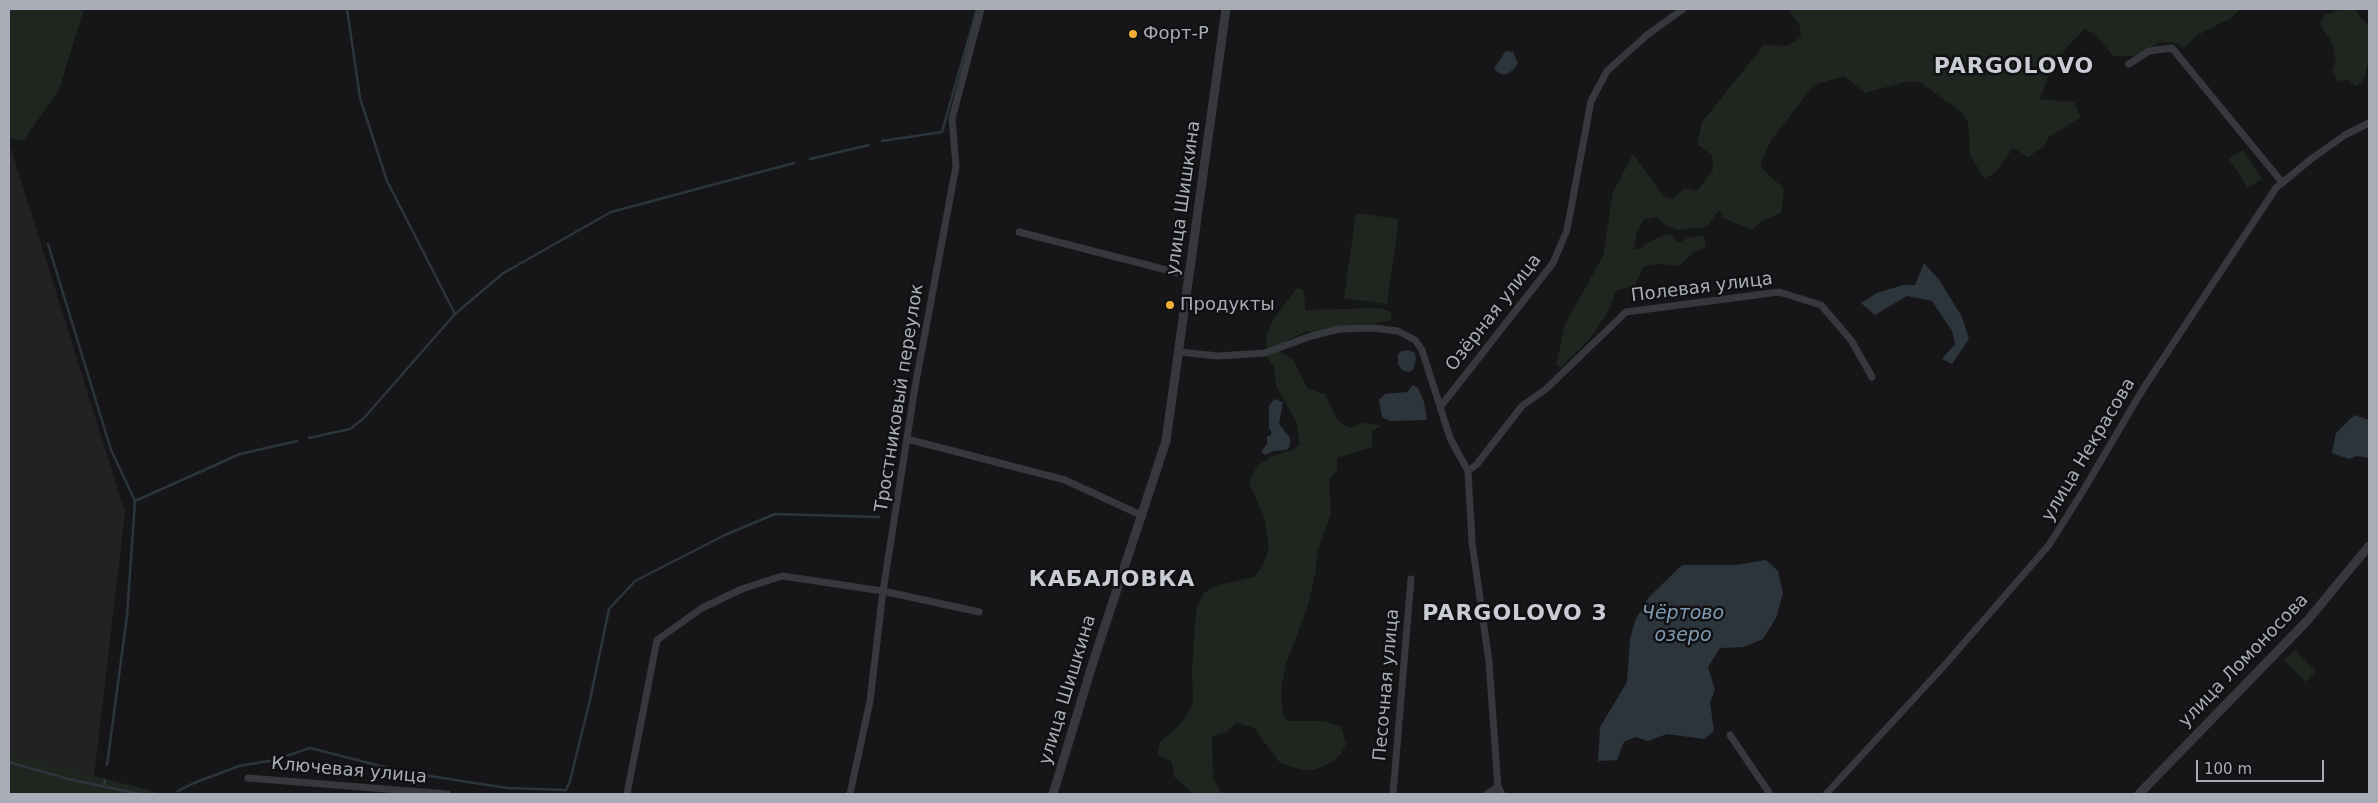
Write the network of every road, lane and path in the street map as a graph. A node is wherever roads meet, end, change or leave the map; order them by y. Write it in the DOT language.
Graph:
graph roads {
  1 [pos="981,9"];
  2 [pos="1226,9"];
  3 [pos="1682,9"];
  4 [pos="2129,64"];
  5 [pos="2369,123"];
  6 [pos="2281,181"];
  7 [pos="1020,232"];
  8 [pos="1190,276"];
  9 [pos="1180,352"];
  10 [pos="1872,378"];
  11 [pos="1441,406"];
  12 [pos="907,439"];
  13 [pos="1468,472"];
  14 [pos="1142,516"];
  15 [pos="2369,546"];
  16 [pos="1411,579"];
  17 [pos="883,591"];
  18 [pos="979,612"];
  19 [pos="1730,735"];
  20 [pos="248,778"];
  21 [pos="1498,787"];
  22 [pos="447,794"];
  23 [pos="627,794"];
  24 [pos="850,794"];
  25 [pos="1053,794"];
  26 [pos="1393,794"];
  27 [pos="1487,794"];
  28 [pos="1502,794"];
  29 [pos="1770,794"];
  30 [pos="1826,794"];
  31 [pos="2139,794"];
  1 -- 12 [label="street, Тростниковый переулок"];
  2 -- 8 [label="street, улица Шишкина"];
  3 -- 11 [label="street, Озёрная улица"];
  4 -- 6 [label="street"];
  5 -- 6 [label="street, улица Некрасова"];
  6 -- 30 [label="street, улица Некрасова"];
  7 -- 8 [label="street"];
  8 -- 9 [label="street, улица Шишкина"];
  9 -- 11 [label="street"];
  9 -- 14 [label="street, улица Шишкина"];
  10 -- 13 [label="street, Полевая улица"];
  11 -- 13 [label="street"];
  12 -- 14 [label="street"];
  12 -- 17 [label="street, Тростниковый переулок"];
  13 -- 21 [label="street"];
  14 -- 25 [label="street, улица Шишкина"];
  15 -- 31 [label="street, улица Ломоносова"];
  16 -- 26 [label="street, Песочная улица"];
  17 -- 18 [label="street"];
  17 -- 23 [label="street"];
  17 -- 24 [label="street, Тростниковый переулок"];
  19 -- 29 [label="street"];
  20 -- 22 [label="street, Ключевая улица"];
  21 -- 27 [label="street"];
  21 -- 28 [label="street"];
}
